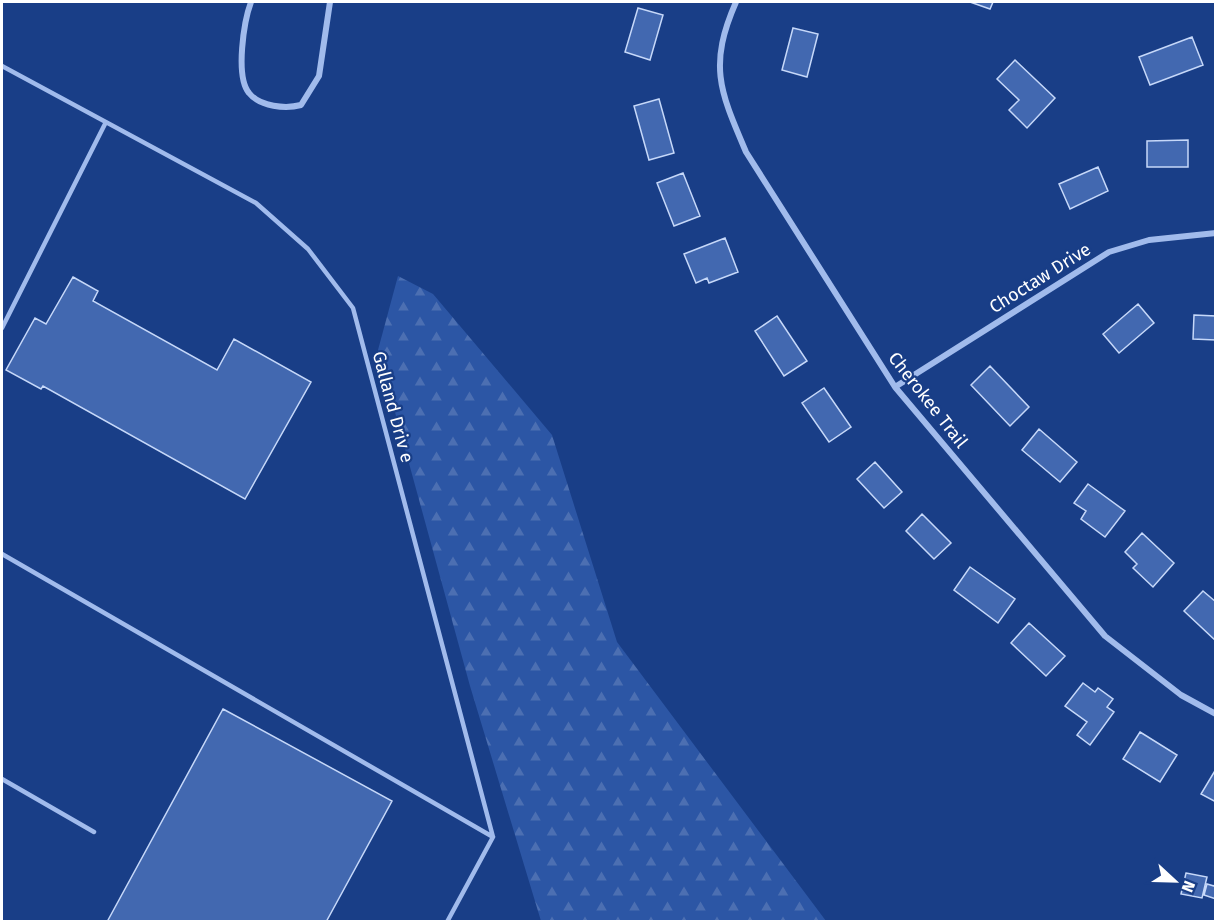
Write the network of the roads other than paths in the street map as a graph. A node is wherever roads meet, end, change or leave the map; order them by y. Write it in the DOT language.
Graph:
graph roads {
  1 [pos="251,2"];
  2 [pos="330,2"];
  3 [pos="736,2"];
  4 [pos="2,66"];
  5 [pos="106,122"];
  6 [pos="1215,233"];
  7 [pos="2,328"];
  8 [pos="895,387"];
  9 [pos="2,554"];
  10 [pos="1215,714"];
  11 [pos="2,779"];
  12 [pos="94,832"];
  13 [pos="494,837"];
  14 [pos="447,921"];
  1 -- 2 [label="street"];
  3 -- 8 [label="street, Cherokee Trail"];
  4 -- 5 [label="lane, Galland Driv e"];
  5 -- 7 [label="lane"];
  5 -- 13 [label="lane, Galland Driv e"];
  6 -- 8 [label="street, Choctaw Drive"];
  8 -- 10 [label="street, Cherokee Trail"];
  9 -- 13 [label="lane"];
  11 -- 12 [label="lane"];
  13 -- 14 [label="lane"];
}
